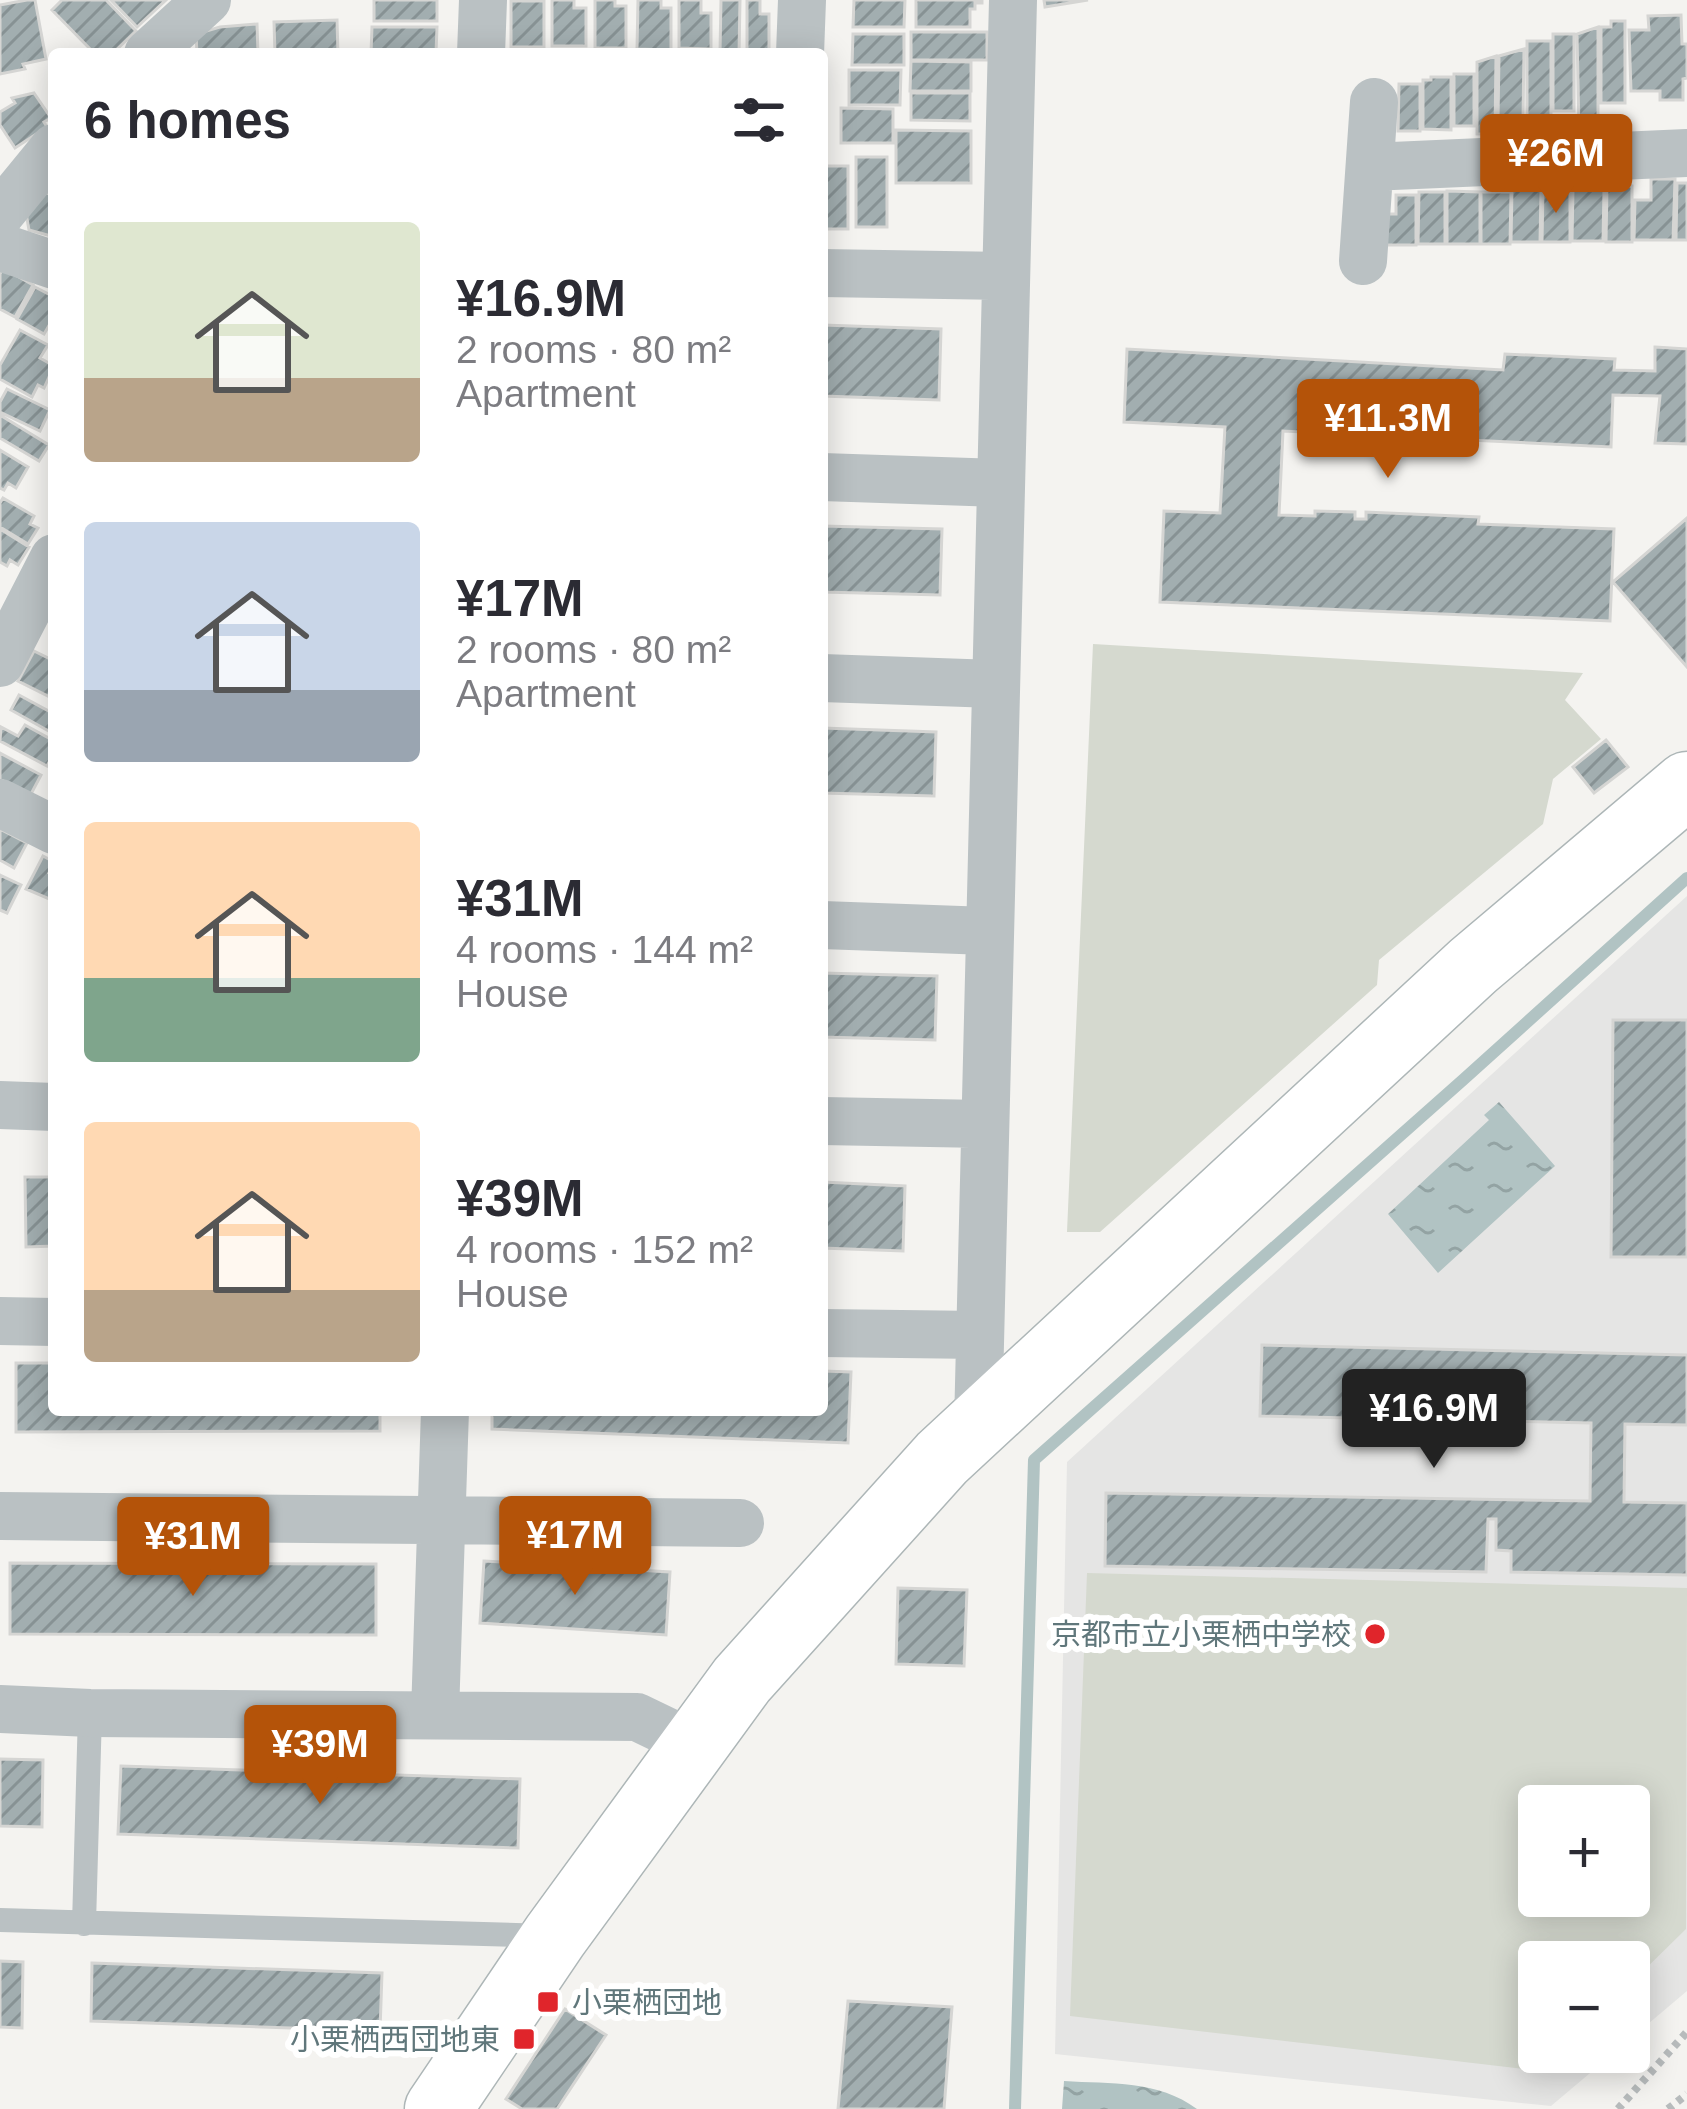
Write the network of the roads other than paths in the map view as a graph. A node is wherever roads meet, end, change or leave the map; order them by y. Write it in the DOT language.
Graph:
graph roads {
  1 [pos="207,0"];
  2 [pos="483,0"];
  3 [pos="802,0"];
  4 [pos="1013,0"];
  5 [pos="155,48"];
  6 [pos="481,48"];
  7 [pos="800,48"];
  8 [pos="1374,102"];
  9 [pos="1687,153"];
  10 [pos="48,155"];
  11 [pos="1370,167"];
  12 [pos="0,214"];
  13 [pos="0,247"];
  14 [pos="1363,261"];
  15 [pos="48,263"];
  16 [pos="828,273"];
  17 [pos="1006,276"];
  18 [pos="828,477"];
  19 [pos="1000,483"];
  20 [pos="48,570"];
  21 [pos="0,663"];
  22 [pos="828,677"];
  23 [pos="995,685"];
  24 [pos="1687,785"];
  25 [pos="0,803"];
  26 [pos="48,827"];
  27 [pos="828,925"];
  28 [pos="988,931"];
  29 [pos="0,1105"];
  30 [pos="48,1107"];
  31 [pos="828,1121"];
  32 [pos="984,1124"];
  33 [pos="0,1321"];
  34 [pos="48,1322"];
  35 [pos="828,1333"];
  36 [pos="980,1335"];
  37 [pos="445,1416"];
  38 [pos="978,1424"];
  39 [pos="0,1516"];
  40 [pos="441,1520"];
  41 [pos="740,1523"];
  42 [pos="0,1709"];
  43 [pos="90,1713"];
  44 [pos="435,1714"];
  45 [pos="693,1744"];
  46 [pos="0,1920"];
  47 [pos="84,1924"];
  48 [pos="555,1936"];
  49 [pos="438,2109"];
  1 -- 5 [label="street"];
  2 -- 6 [label="street"];
  3 -- 7 [label="street"];
  4 -- 17 [label="street"];
  8 -- 11 [label="street"];
  9 -- 11 [label="street"];
  10 -- 12 [label="street"];
  11 -- 14 [label="street"];
  13 -- 15 [label="street"];
  16 -- 17 [label="street"];
  17 -- 19 [label="street"];
  18 -- 19 [label="street"];
  19 -- 23 [label="street"];
  20 -- 21 [label="street"];
  22 -- 23 [label="street"];
  23 -- 28 [label="street"];
  24 -- 38 [label="street"];
  25 -- 26 [label="street"];
  27 -- 28 [label="street"];
  28 -- 32 [label="street"];
  29 -- 30 [label="street"];
  31 -- 32 [label="street"];
  32 -- 36 [label="street"];
  33 -- 34 [label="street"];
  35 -- 36 [label="street"];
  36 -- 38 [label="street"];
  37 -- 40 [label="street"];
  38 -- 45 [label="street"];
  39 -- 40 [label="street"];
  40 -- 41 [label="street"];
  40 -- 44 [label="street"];
  42 -- 43 [label="street"];
  43 -- 44 [label="street"];
  43 -- 47 [label="lane"];
  44 -- 45 [label="street"];
  45 -- 48 [label="street"];
  46 -- 47 [label="lane"];
  47 -- 48 [label="lane"];
  48 -- 49 [label="street"];
}
